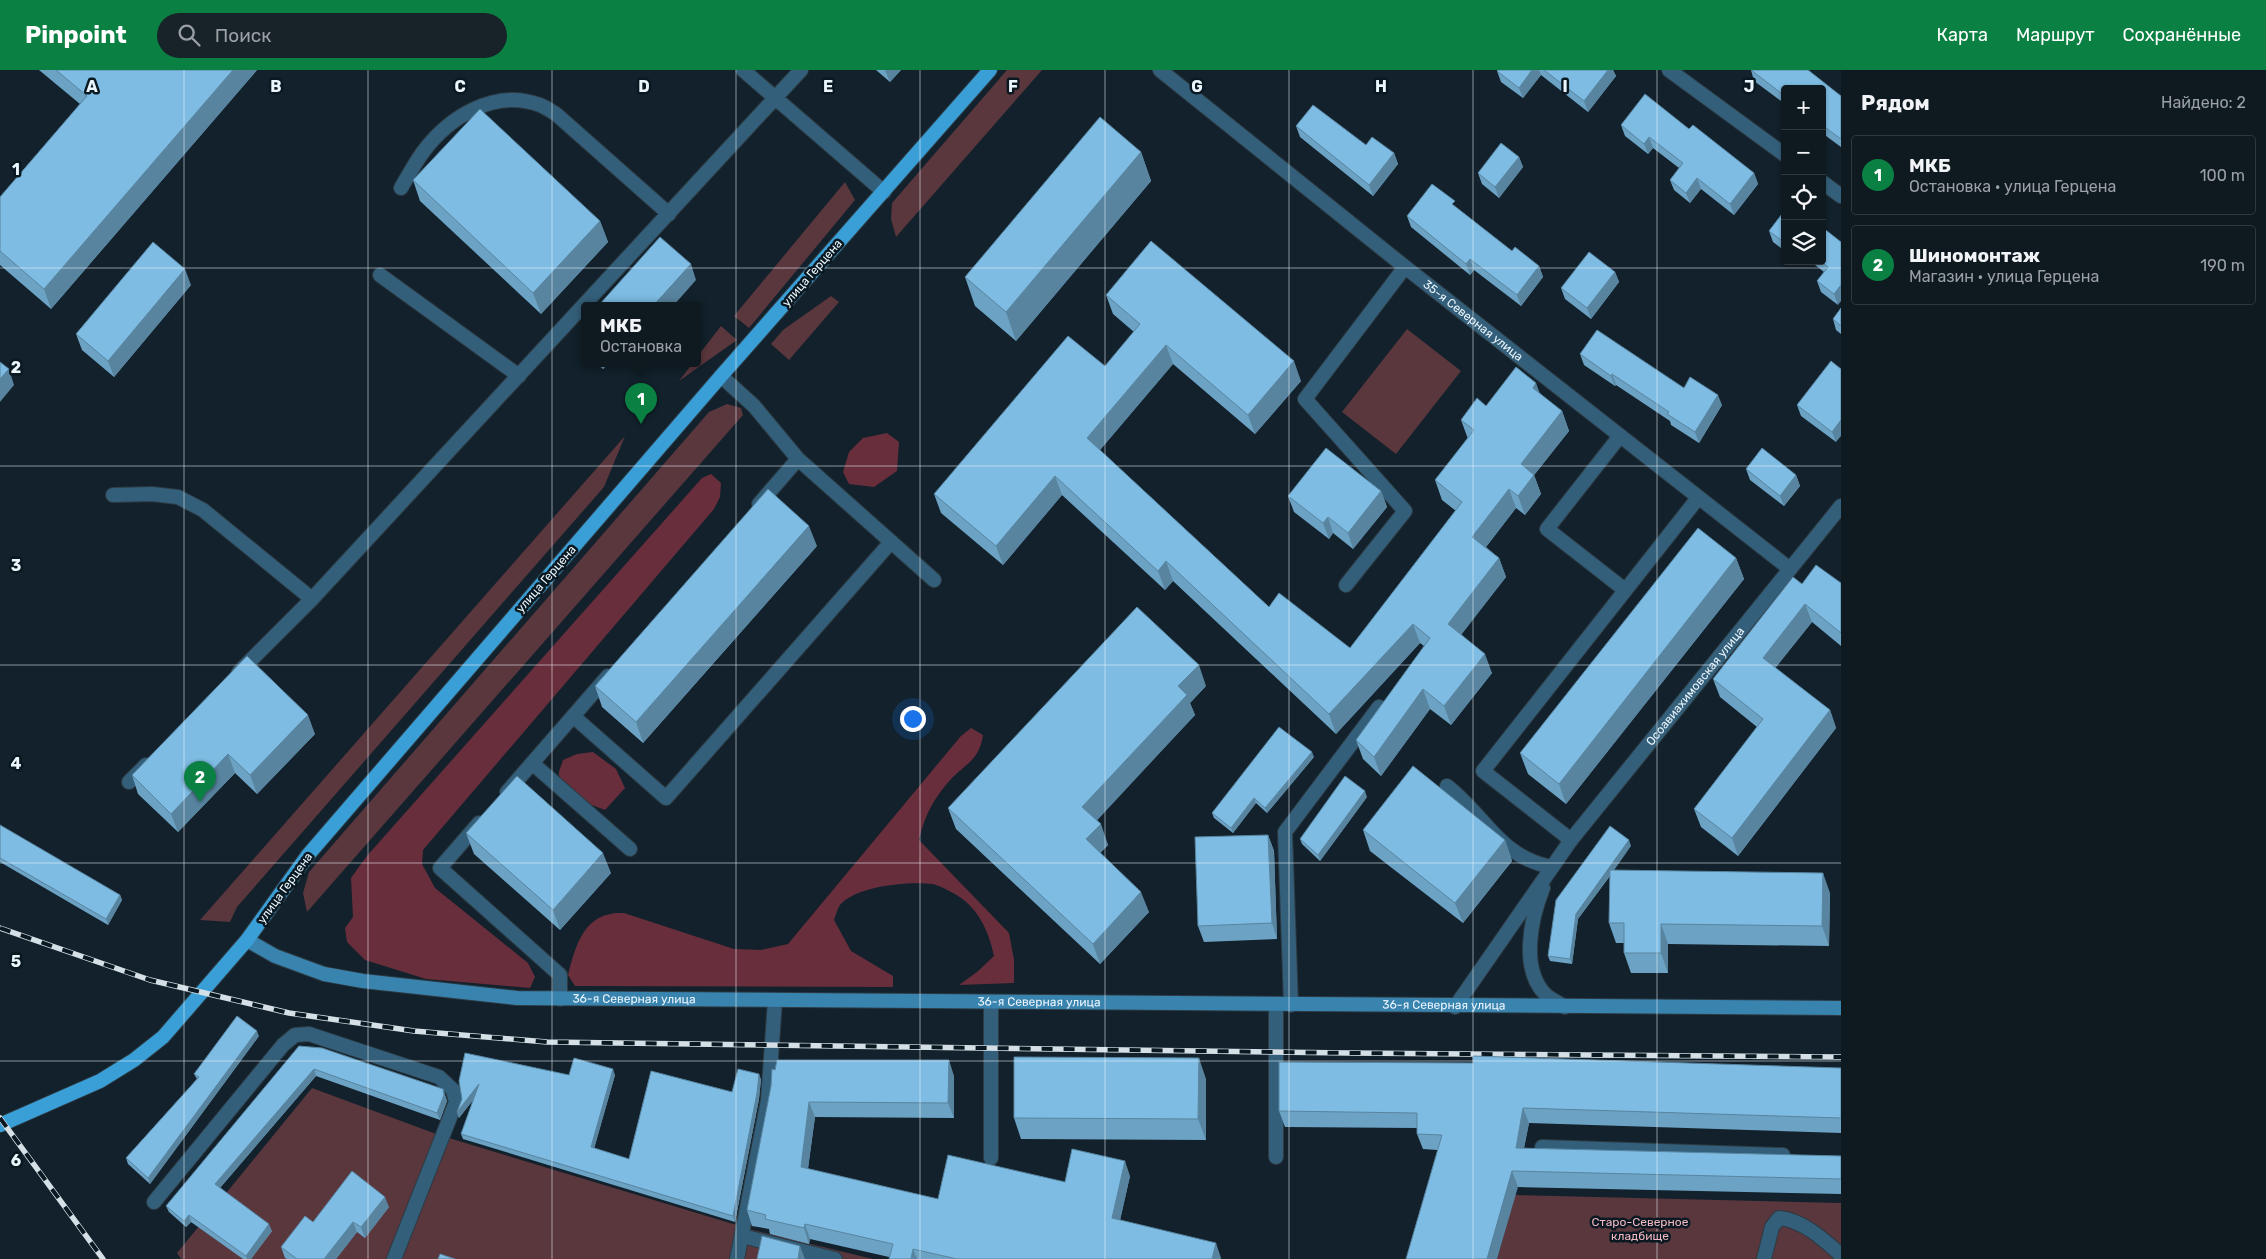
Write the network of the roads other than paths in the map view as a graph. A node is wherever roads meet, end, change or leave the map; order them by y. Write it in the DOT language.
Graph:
graph roads {
  1 [pos="743,70"];
  2 [pos="801,70"];
  3 [pos="990,70"];
  4 [pos="1160,70"];
  5 [pos="1669,70"];
  6 [pos="777,99"];
  7 [pos="1781,152"];
  8 [pos="1826,185"];
  9 [pos="401,188"];
  10 [pos="884,192"];
  11 [pos="1841,196"];
  12 [pos="669,214"];
  13 [pos="1405,267"];
  14 [pos="380,275"];
  15 [pos="588,302"];
  16 [pos="581,309"];
  17 [pos="519,376"];
  18 [pos="721,376"];
  19 [pos="1620,436"];
  20 [pos="798,460"];
  21 [pos="113,495"];
  22 [pos="1698,498"];
  23 [pos="1841,506"];
  24 [pos="753,511"];
  25 [pos="891,542"];
  26 [pos="1790,569"];
  27 [pos="934,580"];
  28 [pos="1346,585"];
  29 [pos="1625,590"];
  30 [pos="312,599"];
  31 [pos="618,665"];
  32 [pos="227,684"];
  33 [pos="1379,707"];
  34 [pos="573,716"];
  35 [pos="157,754"];
  36 [pos="532,763"];
  37 [pos="129,782"];
  38 [pos="1447,786"];
  39 [pos="499,800"];
  40 [pos="486,816"];
  41 [pos="1571,840"];
  42 [pos="630,849"];
  43 [pos="1551,867"];
  44 [pos="247,940"];
  45 [pos="560,999"];
  46 [pos="775,1001"];
  47 [pos="991,1003"];
  48 [pos="1276,1005"];
  49 [pos="1291,1005"];
  50 [pos="1455,1007"];
  51 [pos="1565,1007"];
  52 [pos="1841,1008"];
  53 [pos="0,1126"];
  54 [pos="1542,1147"];
  55 [pos="1801,1155"];
  56 [pos="1276,1157"];
  57 [pos="991,1158"];
  58 [pos="154,1202"];
  59 [pos="742,1236"];
  60 [pos="1841,1255"];
  61 [pos="826,1258"];
  62 [pos="394,1259"];
  63 [pos="737,1259"];
  64 [pos="1764,1259"];
  1 -- 6 [label="street"];
  2 -- 6 [label="street"];
  3 -- 10 [label="main road, улица Герцена"];
  4 -- 13 [label="street, 35-я Северная улица"];
  5 -- 7 [label="street"];
  6 -- 10 [label="street"];
  6 -- 12 [label="street"];
  8 -- 11 [label="street"];
  9 -- 12 [label="street"];
  10 -- 18 [label="main road, улица Герцена"];
  12 -- 15 [label="street"];
  13 -- 19 [label="street, 35-я Северная улица"];
  13 -- 28 [label="street"];
  14 -- 17 [label="street"];
  16 -- 17 [label="street"];
  17 -- 30 [label="street"];
  18 -- 20 [label="street"];
  18 -- 44 [label="main road, улица Герцена"];
  19 -- 22 [label="street, 35-я Северная улица"];
  19 -- 29 [label="street"];
  20 -- 24 [label="street"];
  20 -- 25 [label="street"];
  21 -- 30 [label="street"];
  22 -- 26 [label="street, 35-я Северная улица"];
  22 -- 29 [label="street"];
  23 -- 26 [label="street, Осоавиахимовская улица"];
  25 -- 27 [label="street"];
  25 -- 34 [label="street"];
  26 -- 41 [label="street, Осоавиахимовская улица"];
  29 -- 41 [label="street"];
  30 -- 32 [label="street"];
  31 -- 34 [label="street"];
  33 -- 49 [label="street"];
  34 -- 36 [label="street"];
  35 -- 37 [label="street"];
  36 -- 39 [label="street"];
  36 -- 42 [label="street"];
  38 -- 43 [label="street"];
  40 -- 45 [label="street"];
  41 -- 43 [label="street, Осоавиахимовская улица"];
  43 -- 50 [label="street, Осоавиахимовская улица"];
  43 -- 51 [label="street, Осоавиахимовская улица"];
  44 -- 45 [label="main road, 36-я Северная улица"];
  44 -- 53 [label="main road, улица Герцена"];
  45 -- 46 [label="main road, 36-я Северная улица"];
  46 -- 47 [label="main road, 36-я Северная улица"];
  46 -- 59 [label="street"];
  47 -- 48 [label="main road, 36-я Северная улица"];
  47 -- 57 [label="street"];
  48 -- 49 [label="main road, 36-я Северная улица"];
  48 -- 56 [label="street"];
  49 -- 50 [label="main road, 36-я Северная улица"];
  50 -- 51 [label="main road, 36-я Северная улица"];
  51 -- 52 [label="main road, 36-я Северная улица"];
  54 -- 55 [label="street"];
  58 -- 62 [label="street"];
  59 -- 61 [label="street"];
  59 -- 63 [label="street"];
  60 -- 64 [label="street"];
}
